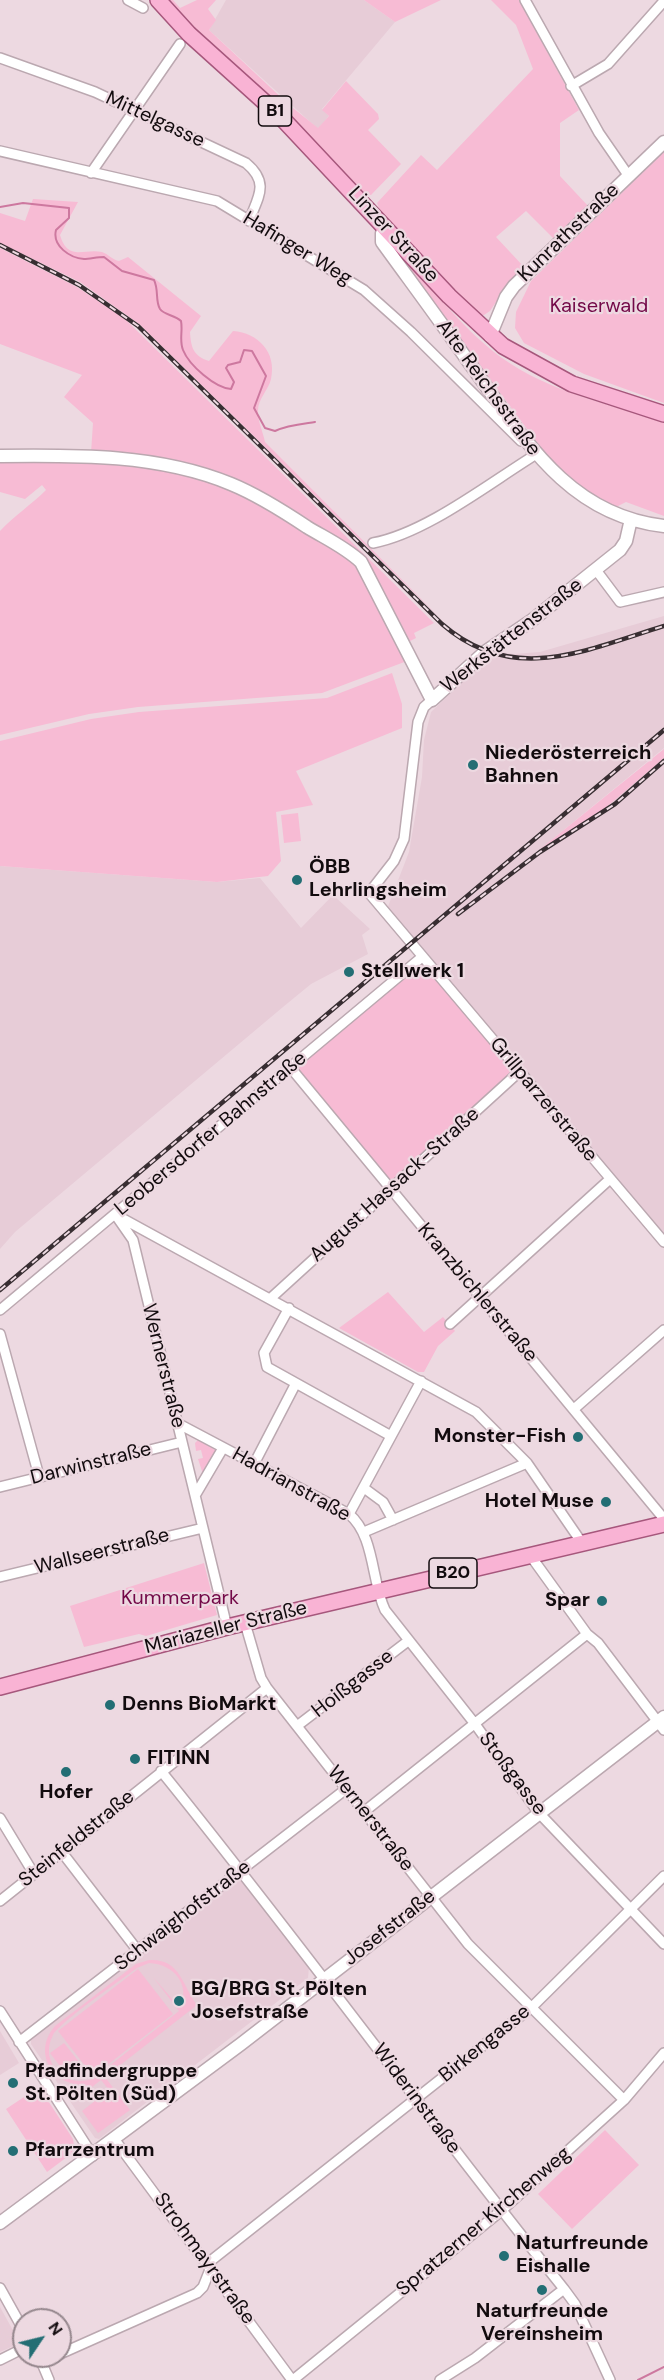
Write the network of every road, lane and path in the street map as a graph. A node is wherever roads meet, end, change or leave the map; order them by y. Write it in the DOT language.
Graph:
graph roads {
  1 [pos="128,0"];
  2 [pos="158,0"];
  3 [pos="525,0"];
  4 [pos="664,1"];
  5 [pos="143,8"];
  6 [pos="180,44"];
  7 [pos="0,58"];
  8 [pos="571,86"];
  9 [pos="134,109"];
  10 [pos="664,142"];
  11 [pos="0,151"];
  12 [pos="90,173"];
  13 [pos="628,175"];
  14 [pos="249,221"];
  15 [pos="386,229"];
  16 [pos="490,336"];
  17 [pos="469,361"];
  18 [pos="452,374"];
  19 [pos="664,414"];
  20 [pos="535,455"];
  21 [pos="0,456"];
  22 [pos="631,519"];
  23 [pos="664,526"];
  24 [pos="372,543"];
  25 [pos="596,570"];
  26 [pos="664,592"];
  27 [pos="432,700"];
  28 [pos="422,957"];
  29 [pos="290,1067"];
  30 [pos="519,1072"];
  31 [pos="610,1179"];
  32 [pos="390,1188"];
  33 [pos="116,1215"];
  34 [pos="664,1242"];
  35 [pos="481,1297"];
  36 [pos="271,1299"];
  37 [pos="289,1308"];
  38 [pos="0,1310"];
  39 [pos="450,1324"];
  40 [pos="664,1330"];
  41 [pos="0,1334"];
  42 [pos="421,1381"];
  43 [pos="295,1385"];
  44 [pos="574,1409"];
  45 [pos="177,1423"];
  46 [pos="391,1436"];
  47 [pos="182,1442"];
  48 [pos="223,1448"];
  49 [pos="527,1463"];
  50 [pos="254,1464"];
  51 [pos="39,1476"];
  52 [pos="0,1487"];
  53 [pos="364,1488"];
  54 [pos="196,1494"];
  55 [pos="349,1514"];
  56 [pos="664,1519"];
  57 [pos="393,1520"];
  58 [pos="664,1524"];
  59 [pos="203,1528"];
  60 [pos="364,1532"];
  61 [pos="582,1543"];
  62 [pos="530,1555"];
  63 [pos="0,1577"];
  64 [pos="376,1591"];
  65 [pos="245,1623"];
  66 [pos="227,1627"];
  67 [pos="587,1634"];
  68 [pos="408,1641"];
  69 [pos="0,1687"];
  70 [pos="267,1688"];
  71 [pos="662,1723"];
  72 [pos="475,1724"];
  73 [pos="297,1726"];
  74 [pos="161,1771"];
  75 [pos="346,1789"];
  76 [pos="365,1811"];
  77 [pos="538,1812"];
  78 [pos="0,1818"];
  79 [pos="61,1851"];
  80 [pos="242,1870"];
  81 [pos="34,1874"];
  82 [pos="664,1876"];
  83 [pos="430,1897"];
  84 [pos="0,1901"];
  85 [pos="630,1910"];
  86 [pos="664,1944"];
  87 [pos="138,1951"];
  88 [pos="324,1978"];
  89 [pos="532,2007"];
  90 [pos="0,2011"];
  91 [pos="19,2042"];
  92 [pos="664,2053"];
  93 [pos="624,2100"];
  94 [pos="416,2101"];
  95 [pos="115,2140"];
  96 [pos="93,2156"];
  97 [pos="501,2211"];
  98 [pos="0,2223"];
  99 [pos="209,2265"];
  100 [pos="0,2288"];
  101 [pos="564,2289"];
  102 [pos="12,2310"];
  103 [pos="72,2349"];
  104 [pos="306,2376"];
  105 [pos="292,2380"];
  106 [pos="440,2380"];
  107 [pos="610,2380"];
  1 -- 5 [label="street"];
  2 -- 15 [label="main road, Linzer Straße / B1"];
  3 -- 8 [label="street"];
  4 -- 8 [label="street"];
  6 -- 9 [label="street"];
  7 -- 9 [label="street, Mittelgasse"];
  8 -- 13 [label="street"];
  9 -- 12 [label="street"];
  9 -- 14 [label="street, Mittelgasse"];
  10 -- 13 [label="street, Kunrathstraße"];
  11 -- 12 [label="street, Hafinger Weg"];
  12 -- 14 [label="street, Hafinger Weg"];
  13 -- 16 [label="street, Kunrathstraße"];
  14 -- 18 [label="street, Hafinger Weg"];
  15 -- 16 [label="main road, Linzer Straße / B1"];
  15 -- 17 [label="street, Alte Reichsstraße"];
  16 -- 19 [label="main road, Linzer Straße / B1"];
  17 -- 18 [label="street"];
  17 -- 20 [label="street, Alte Reichsstraße"];
  18 -- 20 [label="street, Hafinger Weg"];
  20 -- 22 [label="street, Alte Reichsstraße"];
  20 -- 24 [label="street"];
  21 -- 27 [label="street"];
  22 -- 23 [label="street, Alte Reichsstraße"];
  22 -- 25 [label="street, Werkstättenstraße"];
  25 -- 26 [label="street, Werkstättenstraße"];
  25 -- 27 [label="street, Werkstättenstraße"];
  27 -- 28 [label="street, Werkstättenstraße"];
  28 -- 29 [label="street, Leobersdorfer Bahnstraße"];
  28 -- 30 [label="street, Grillparzerstraße"];
  29 -- 32 [label="street, Kranzbichlerstraße"];
  29 -- 33 [label="street, Leobersdorfer Bahnstraße"];
  30 -- 31 [label="street, Grillparzerstraße"];
  30 -- 32 [label="street, August Hassack-Straße"];
  31 -- 34 [label="street, Grillparzerstraße"];
  31 -- 35 [label="street"];
  32 -- 35 [label="street, Kranzbichlerstraße"];
  32 -- 36 [label="street, August Hassack-Straße"];
  33 -- 36 [label="street"];
  33 -- 38 [label="street, Leobersdorfer Bahnstraße"];
  33 -- 45 [label="street, Wernerstraße"];
  35 -- 39 [label="street"];
  35 -- 44 [label="street, Kranzbichlerstraße"];
  36 -- 37 [label="street"];
  37 -- 42 [label="street"];
  37 -- 43 [label="street"];
  40 -- 44 [label="street"];
  41 -- 51 [label="street"];
  42 -- 46 [label="street"];
  42 -- 49 [label="street"];
  43 -- 46 [label="street"];
  43 -- 50 [label="street"];
  44 -- 56 [label="street, Kranzbichlerstraße"];
  45 -- 47 [label="street, Wernerstraße"];
  45 -- 48 [label="street, Hadrianstraße"];
  46 -- 53 [label="street"];
  47 -- 51 [label="street, Darwinstraße"];
  47 -- 54 [label="street, Wernerstraße"];
  48 -- 50 [label="street, Hadrianstraße"];
  48 -- 54 [label="street, Hadrianstraße"];
  49 -- 57 [label="street"];
  49 -- 61 [label="street"];
  50 -- 55 [label="street, Hadrianstraße"];
  51 -- 52 [label="street, Darwinstraße"];
  53 -- 55 [label="street"];
  53 -- 57 [label="street, Hadrianstraße"];
  54 -- 59 [label="street, Wernerstraße"];
  55 -- 60 [label="street, Hadrianstraße"];
  57 -- 60 [label="street"];
  58 -- 61 [label="main road, Mariazeller Straße / B20"];
  59 -- 63 [label="street, Wallseerstraße"];
  59 -- 66 [label="street, Wernerstraße"];
  60 -- 64 [label="street, Hadrianstraße"];
  61 -- 62 [label="main road, Mariazeller Straße / B20"];
  62 -- 64 [label="main road, Mariazeller Straße / B20"];
  62 -- 67 [label="street"];
  64 -- 65 [label="main road, Mariazeller Straße / B20"];
  64 -- 68 [label="street, Stoßgasse"];
  65 -- 66 [label="main road, Mariazeller Straße / B20"];
  65 -- 70 [label="street, Wernerstraße"];
  66 -- 69 [label="main road, Mariazeller Straße / B20"];
  67 -- 71 [label="street"];
  67 -- 72 [label="street"];
  68 -- 72 [label="street, Stoßgasse"];
  68 -- 73 [label="street, Hoißgasse"];
  70 -- 73 [label="street, Wernerstraße"];
  70 -- 74 [label="street, Steinfeldstraße"];
  71 -- 77 [label="street, Josefstraße"];
  72 -- 76 [label="street"];
  72 -- 77 [label="street, Stoßgasse"];
  73 -- 75 [label="street, Wernerstraße"];
  74 -- 79 [label="street, Steinfeldstraße"];
  74 -- 80 [label="street, Widerinstraße"];
  75 -- 76 [label="street, Wernerstraße"];
  75 -- 80 [label="street, Schwaighofstraße"];
  76 -- 83 [label="street, Wernerstraße"];
  77 -- 83 [label="street, Josefstraße"];
  77 -- 85 [label="street, Stoßgasse"];
  78 -- 81 [label="street"];
  79 -- 81 [label="street, Steinfeldstraße"];
  79 -- 87 [label="street"];
  80 -- 87 [label="street, Schwaighofstraße"];
  80 -- 88 [label="street, Widerinstraße"];
  81 -- 84 [label="street, Steinfeldstraße"];
  82 -- 85 [label="street, Birkengasse"];
  83 -- 88 [label="street, Josefstraße"];
  83 -- 89 [label="street, Wernerstraße"];
  85 -- 86 [label="street, Stoßgasse"];
  85 -- 89 [label="street, Birkengasse"];
  87 -- 91 [label="street, Schwaighofstraße"];
  88 -- 94 [label="street, Widerinstraße"];
  88 -- 95 [label="street, Josefstraße"];
  89 -- 93 [label="street, Wernerstraße"];
  89 -- 94 [label="street, Birkengasse"];
  90 -- 91 [label="street"];
  91 -- 96 [label="street"];
  92 -- 93 [label="street, Spratzerner Kirchenweg"];
  93 -- 97 [label="street, Spratzerner Kirchenweg"];
  94 -- 97 [label="street, Widerinstraße"];
  94 -- 99 [label="street, Birkengasse"];
  95 -- 96 [label="street, Josefstraße"];
  95 -- 99 [label="street, Strohmayrstraße"];
  96 -- 98 [label="street, Josefstraße"];
  97 -- 101 [label="street, Widerinstraße"];
  97 -- 104 [label="street, Spratzerner Kirchenweg"];
  99 -- 103 [label="street, Birkengasse"];
  99 -- 105 [label="street, Strohmayrstraße"];
  100 -- 102 [label="street"];
  101 -- 106 [label="street"];
  101 -- 107 [label="street, Widerinstraße"];
  104 -- 105 [label="street, Spratzerner Kirchenweg"];
}
